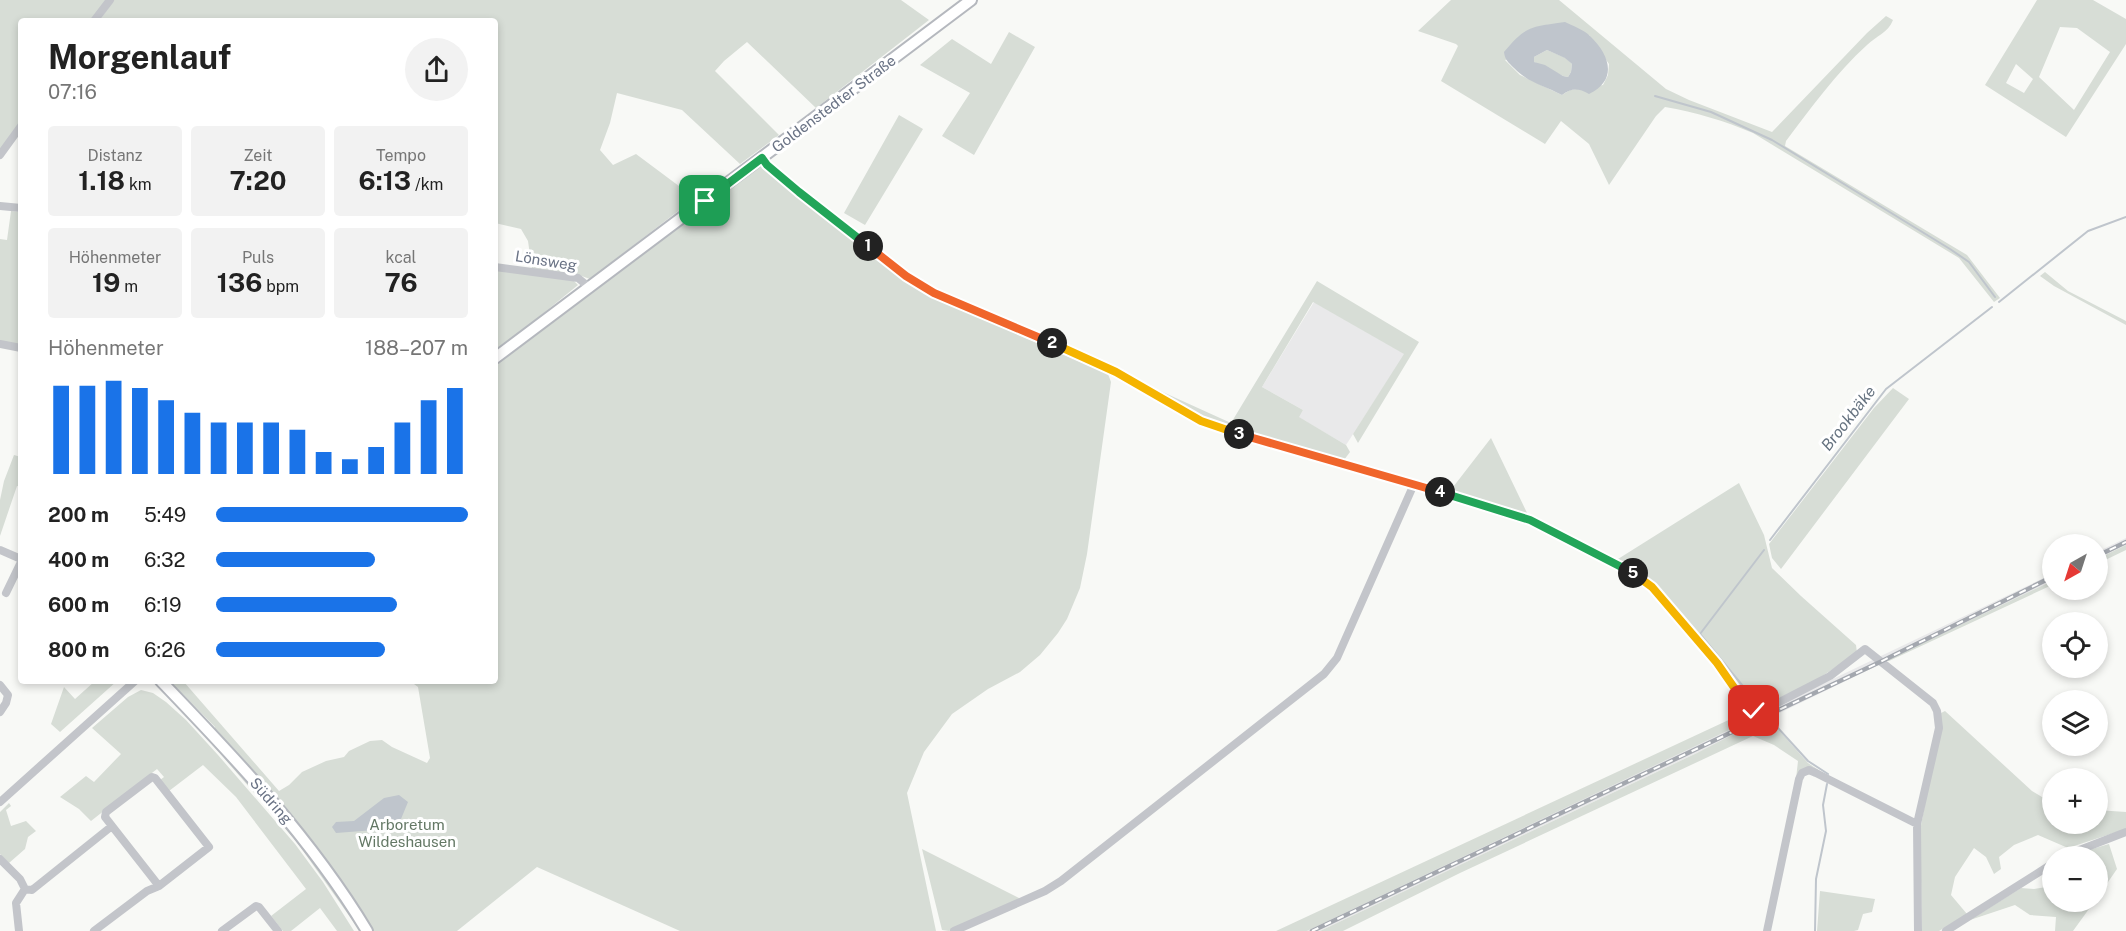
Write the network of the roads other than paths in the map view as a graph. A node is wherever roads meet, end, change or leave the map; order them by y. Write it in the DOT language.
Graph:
graph roads {
  1 [pos="110,0"];
  2 [pos="971,0"];
  3 [pos="96,18"];
  4 [pos="18,130"];
  5 [pos="0,155"];
  6 [pos="762,158"];
  7 [pos="0,206"];
  8 [pos="18,208"];
  9 [pos="498,267"];
  10 [pos="590,288"];
  11 [pos="0,344"];
  12 [pos="18,347"];
  13 [pos="498,356"];
  14 [pos="1414,484"];
  15 [pos="0,550"];
  16 [pos="18,559"];
  17 [pos="18,567"];
  18 [pos="6,593"];
  19 [pos="132,684"];
  20 [pos="164,684"];
  21 [pos="0,685"];
  22 [pos="0,712"];
  23 [pos="0,802"];
  24 [pos="1917,824"];
  25 [pos="112,826"];
  26 [pos="2126,832"];
  27 [pos="2090,846"];
  28 [pos="0,859"];
  29 [pos="2042,870"];
  30 [pos="159,886"];
  31 [pos="25,889"];
  32 [pos="19,931"];
  33 [pos="94,931"];
  34 [pos="222,931"];
  35 [pos="279,931"];
  36 [pos="367,931"];
  37 [pos="954,931"];
  38 [pos="1767,931"];
  39 [pos="1918,931"];
  40 [pos="1946,931"];
  1 -- 3 [label="street"];
  2 -- 6 [label="main road, Goldenstedter Straße"];
  4 -- 5 [label="street"];
  6 -- 10 [label="main road, Goldenstedter Straße"];
  6 -- 14 [label="street"];
  7 -- 8 [label="street"];
  9 -- 10 [label="street, Lönsweg"];
  10 -- 13 [label="main road, Goldenstedter Straße"];
  11 -- 12 [label="street"];
  14 -- 24 [label="street"];
  14 -- 37 [label="street"];
  15 -- 16 [label="street"];
  17 -- 18 [label="street"];
  19 -- 23 [label="street"];
  20 -- 36 [label="main road, Südring"];
  21 -- 22 [label="street"];
  24 -- 38 [label="street"];
  24 -- 39 [label="street"];
  25 -- 30 [label="street"];
  25 -- 30 [label="street"];
  25 -- 31 [label="street"];
  26 -- 27 [label="street"];
  28 -- 31 [label="street"];
  29 -- 40 [label="street"];
  30 -- 33 [label="street"];
  31 -- 32 [label="street"];
  34 -- 35 [label="street"];
}
